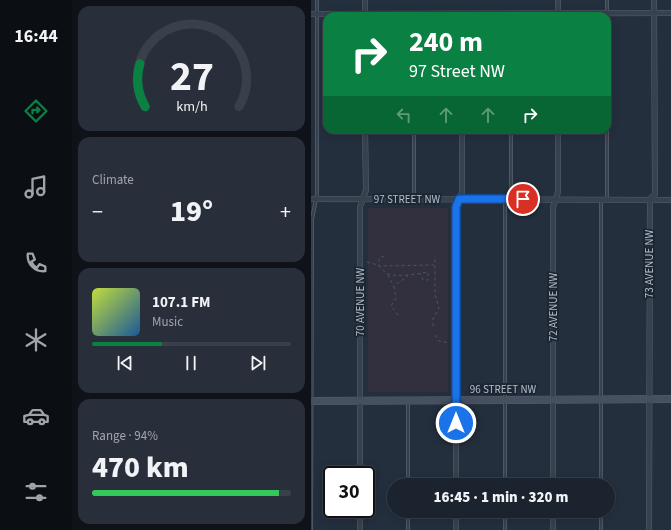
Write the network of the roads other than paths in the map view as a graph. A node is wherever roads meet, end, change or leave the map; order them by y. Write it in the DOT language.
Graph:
graph roads {
  1 [pos="317,0"];
  2 [pos="365,0"];
  3 [pos="558,0"];
  4 [pos="607,0"];
  5 [pos="654,0"];
  6 [pos="365,12"];
  7 [pos="558,12"];
  8 [pos="607,12"];
  9 [pos="314,14"];
  10 [pos="654,14"];
  11 [pos="671,14"];
  12 [pos="611,15"];
  13 [pos="365,134"];
  14 [pos="414,134"];
  15 [pos="462,134"];
  16 [pos="511,134"];
  17 [pos="558,134"];
  18 [pos="607,134"];
  19 [pos="313,199"];
  20 [pos="363,199"];
  21 [pos="414,199"];
  22 [pos="459,199"];
  23 [pos="508,199"];
  24 [pos="604,199"];
  25 [pos="555,200"];
  26 [pos="650,200"];
  27 [pos="671,200"];
  28 [pos="671,399"];
  29 [pos="360,400"];
  30 [pos="456,400"];
  31 [pos="505,400"];
  32 [pos="552,400"];
  33 [pos="601,400"];
  34 [pos="649,400"];
  35 [pos="311,401"];
  36 [pos="408,401"];
  37 [pos="360,466"];
  38 [pos="408,478"];
  39 [pos="456,478"];
  40 [pos="505,478"];
  41 [pos="553,478"];
  42 [pos="601,478"];
  43 [pos="360,518"];
  44 [pos="408,518"];
  45 [pos="456,518"];
  46 [pos="505,518"];
  47 [pos="553,518"];
  48 [pos="601,518"];
  49 [pos="311,530"];
  50 [pos="360,530"];
  51 [pos="408,530"];
  52 [pos="456,530"];
  53 [pos="505,530"];
  54 [pos="553,530"];
  55 [pos="601,530"];
  56 [pos="649,530"];
  1 -- 9 [label="lane"];
  2 -- 6 [label="street"];
  3 -- 7 [label="street"];
  4 -- 8 [label="lane"];
  5 -- 10 [label="street, 73 AVENUE NW"];
  9 -- 19 [label="lane"];
  10 -- 11 [label="street"];
  10 -- 12 [label="street"];
  10 -- 26 [label="street, 73 AVENUE NW"];
  13 -- 20 [label="street, 70 AVENUE NW"];
  14 -- 21 [label="lane"];
  15 -- 22 [label="street"];
  16 -- 23 [label="lane"];
  17 -- 25 [label="street, 72 AVENUE NW"];
  18 -- 24 [label="lane"];
  19 -- 20 [label="street, 97 STREET NW"];
  19 -- 35 [label="lane"];
  20 -- 21 [label="street, 97 STREET NW"];
  20 -- 29 [label="street, 70 AVENUE NW"];
  21 -- 22 [label="street, 97 STREET NW"];
  22 -- 23 [label="street, 97 STREET NW"];
  22 -- 30 [label="street"];
  23 -- 25 [label="street, 97 STREET NW"];
  23 -- 31 [label="lane"];
  24 -- 25 [label="street, 97 STREET NW"];
  24 -- 26 [label="street, 97 STREET NW"];
  24 -- 33 [label="lane"];
  25 -- 32 [label="street, 72 AVENUE NW"];
  26 -- 27 [label="street, 97 STREET NW"];
  26 -- 34 [label="street, 73 AVENUE NW"];
  28 -- 34 [label="street, 96 STREET NW"];
  29 -- 35 [label="street, 96 STREET NW"];
  29 -- 36 [label="street, 96 STREET NW"];
  29 -- 37 [label="street, 70 AVENUE NW"];
  30 -- 31 [label="street, 96 STREET NW"];
  30 -- 36 [label="street, 96 STREET NW"];
  30 -- 39 [label="street"];
  31 -- 32 [label="street, 96 STREET NW"];
  31 -- 40 [label="lane"];
  32 -- 33 [label="street, 96 STREET NW"];
  32 -- 41 [label="street, 72 AVENUE NW"];
  33 -- 34 [label="street, 96 STREET NW"];
  33 -- 42 [label="lane"];
  34 -- 56 [label="street, 73 AVENUE NW"];
  35 -- 49 [label="lane"];
  36 -- 38 [label="lane"];
  43 -- 50 [label="street"];
  44 -- 51 [label="lane"];
  45 -- 52 [label="street"];
  46 -- 53 [label="lane"];
  47 -- 54 [label="street"];
  48 -- 55 [label="lane"];
}
